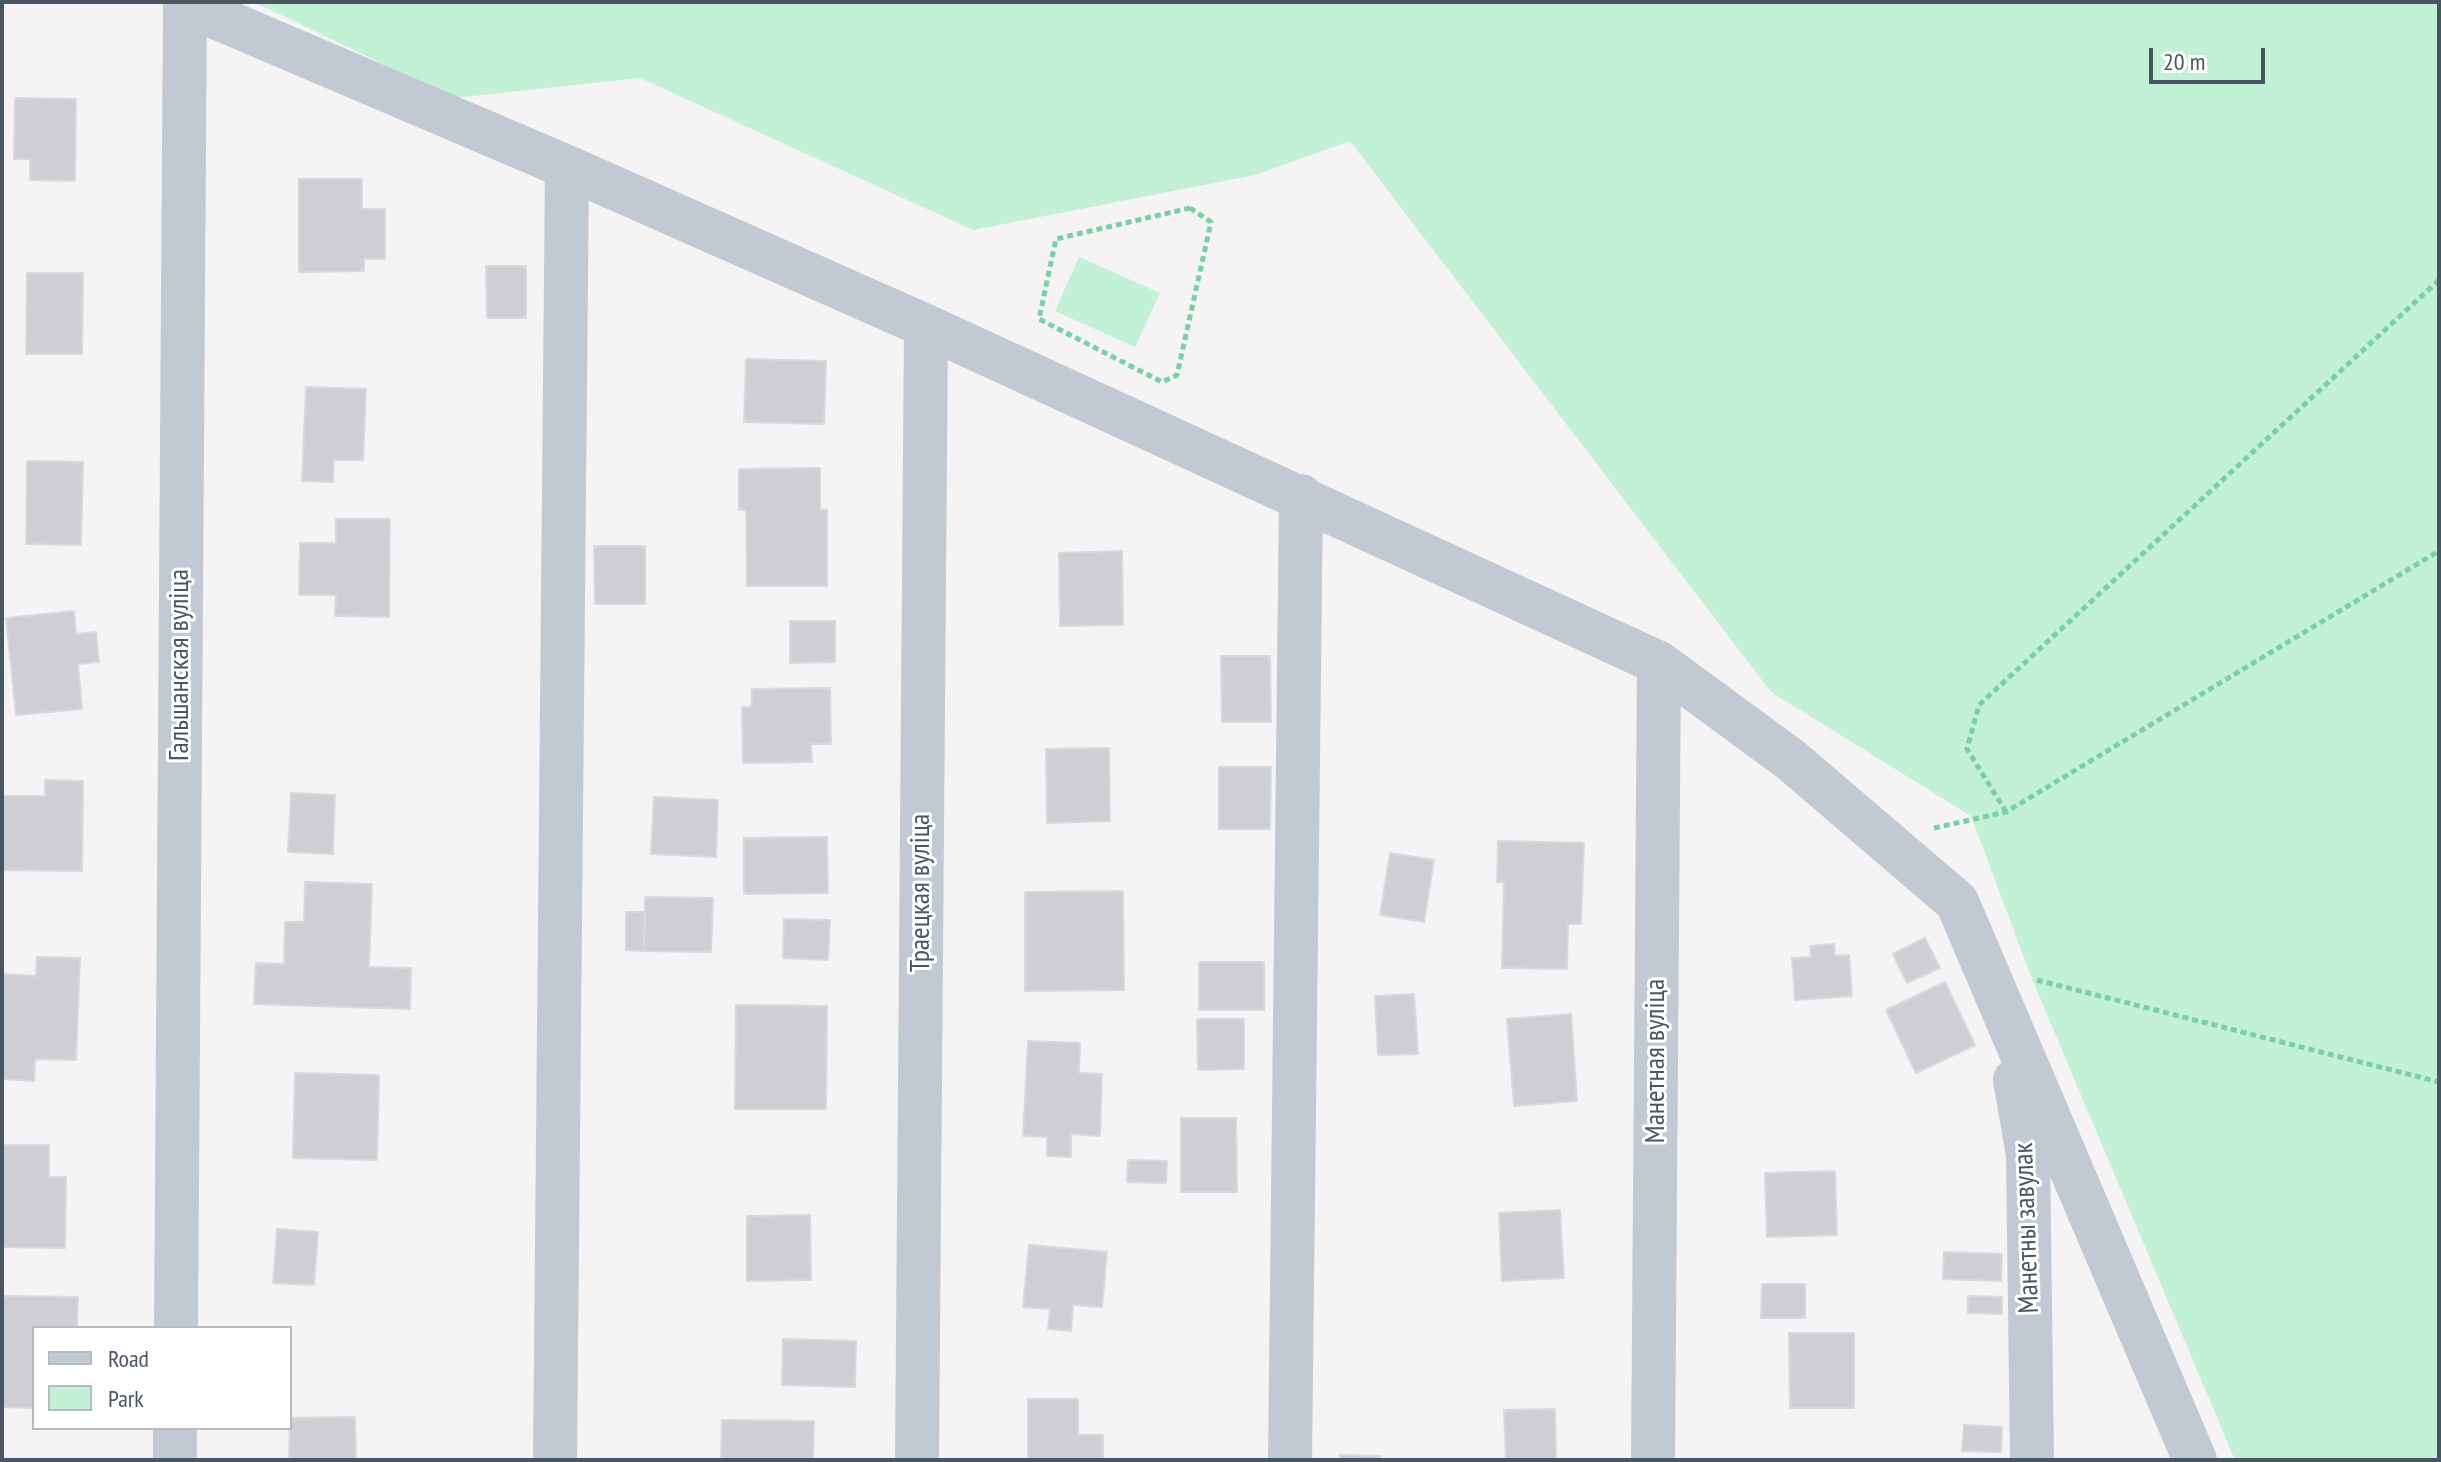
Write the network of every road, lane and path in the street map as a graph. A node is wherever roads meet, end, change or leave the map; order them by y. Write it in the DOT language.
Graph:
graph roads {
  1 [pos="185,3"];
  2 [pos="567,167"];
  3 [pos="1056,239"];
  4 [pos="2439,280"];
  5 [pos="926,326"];
  6 [pos="1301,496"];
  7 [pos="2439,551"];
  8 [pos="1659,663"];
  9 [pos="2006,812"];
  10 [pos="1887,838"];
  11 [pos="2016,989"];
  12 [pos="2439,1082"];
  13 [pos="176,1326"];
  14 [pos="175,1430"];
  15 [pos="175,1460"];
  16 [pos="555,1460"];
  17 [pos="917,1460"];
  18 [pos="1290,1460"];
  19 [pos="1653,1460"];
  20 [pos="2032,1460"];
  21 [pos="2195,1460"];
  1 -- 2 [label="street"];
  1 -- 13 [label="street, Гальшанская вуліца"];
  2 -- 5 [label="street"];
  2 -- 16 [label="street"];
  3 -- 3 [label="path"];
  4 -- 9 [label="path"];
  5 -- 6 [label="street"];
  5 -- 17 [label="street, Траецкая вуліца"];
  6 -- 8 [label="street"];
  6 -- 18 [label="street"];
  7 -- 9 [label="path"];
  8 -- 10 [label="street"];
  8 -- 19 [label="street, Манетная вуліца"];
  9 -- 10 [label="path"];
  10 -- 11 [label="street"];
  11 -- 12 [label="path"];
  11 -- 20 [label="street, Манетны завулак"];
  11 -- 21 [label="street"];
  14 -- 15 [label="street"];
}
